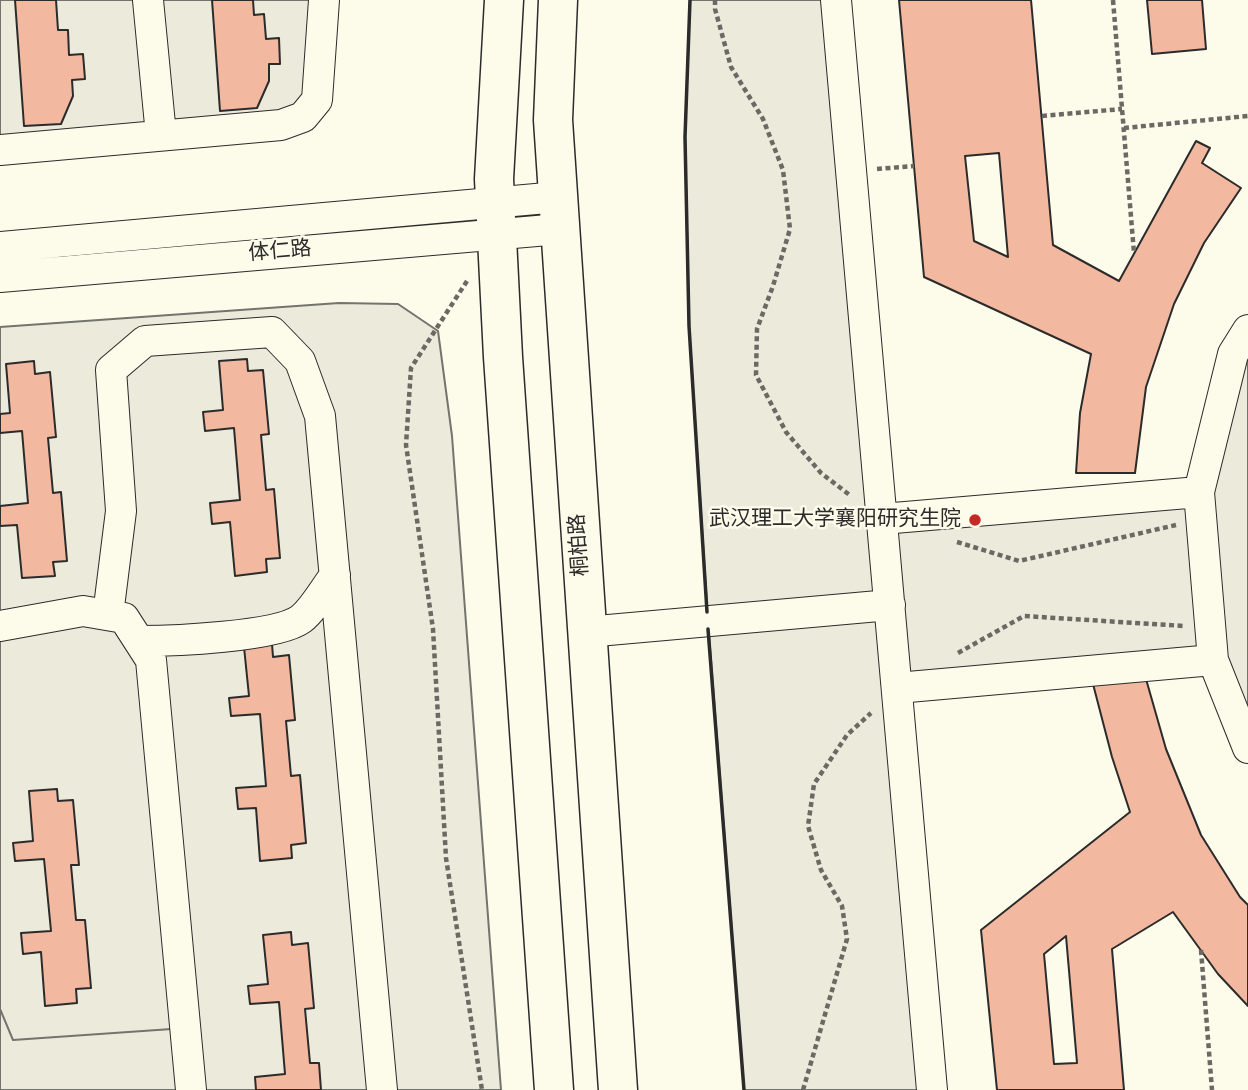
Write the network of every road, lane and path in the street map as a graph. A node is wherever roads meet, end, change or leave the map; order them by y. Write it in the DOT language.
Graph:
graph roads {
  1 [pos="148,0"];
  2 [pos="324,0"];
  3 [pos="503,0"];
  4 [pos="558,0"];
  5 [pos="715,0"];
  6 [pos="836,0"];
  7 [pos="1113,0"];
  8 [pos="1122,109"];
  9 [pos="1042,116"];
  10 [pos="1248,116"];
  11 [pos="1124,128"];
  12 [pos="161,135"];
  13 [pos="0,150"];
  14 [pos="914,166"];
  15 [pos="851,171"];
  16 [pos="559,213"];
  17 [pos="496,219"];
  18 [pos="0,247"];
  19 [pos="1134,253"];
  20 [pos="0,277"];
  21 [pos="468,278"];
  22 [pos="1248,330"];
  23 [pos="1200,506"];
  24 [pos="882,519"];
  25 [pos="956,541"];
  26 [pos="335,575"];
  27 [pos="890,605"];
  28 [pos="108,615"];
  29 [pos="0,626"];
  30 [pos="1210,628"];
  31 [pos="586,632"];
  32 [pos="139,641"];
  33 [pos="955,655"];
  34 [pos="1213,660"];
  35 [pos="897,688"];
  36 [pos="1248,748"];
  37 [pos="1201,950"];
  38 [pos="191,1090"];
  39 [pos="382,1090"];
  40 [pos="482,1090"];
  41 [pos="554,1090"];
  42 [pos="618,1090"];
  43 [pos="803,1090"];
  44 [pos="932,1090"];
  45 [pos="1212,1090"];
  1 -- 12 [label="street"];
  2 -- 12 [label="street"];
  3 -- 17 [label="main road"];
  4 -- 16 [label="main road, 桐柏路"];
  5 -- 24 [label="path"];
  6 -- 15 [label="street"];
  7 -- 8 [label="path"];
  8 -- 9 [label="path"];
  8 -- 11 [label="path"];
  10 -- 11 [label="path"];
  11 -- 19 [label="path"];
  12 -- 13 [label="street"];
  14 -- 15 [label="path"];
  15 -- 24 [label="street"];
  16 -- 17 [label="street, 体仁路"];
  16 -- 31 [label="main road, 桐柏路"];
  17 -- 18 [label="street, 体仁路"];
  17 -- 20 [label="street, 体仁路"];
  17 -- 41 [label="main road"];
  21 -- 40 [label="path"];
  22 -- 23 [label="street"];
  23 -- 24 [label="street"];
  23 -- 25 [label="path"];
  23 -- 30 [label="street"];
  24 -- 27 [label="street"];
  26 -- 28 [label="street"];
  26 -- 32 [label="street"];
  26 -- 39 [label="street"];
  27 -- 31 [label="street"];
  27 -- 35 [label="street"];
  28 -- 29 [label="street"];
  28 -- 32 [label="street"];
  30 -- 33 [label="path"];
  30 -- 34 [label="street"];
  31 -- 42 [label="main road, 桐柏路"];
  32 -- 38 [label="street"];
  34 -- 35 [label="street"];
  34 -- 36 [label="street"];
  35 -- 43 [label="path"];
  35 -- 44 [label="street"];
  37 -- 45 [label="path"];
}
